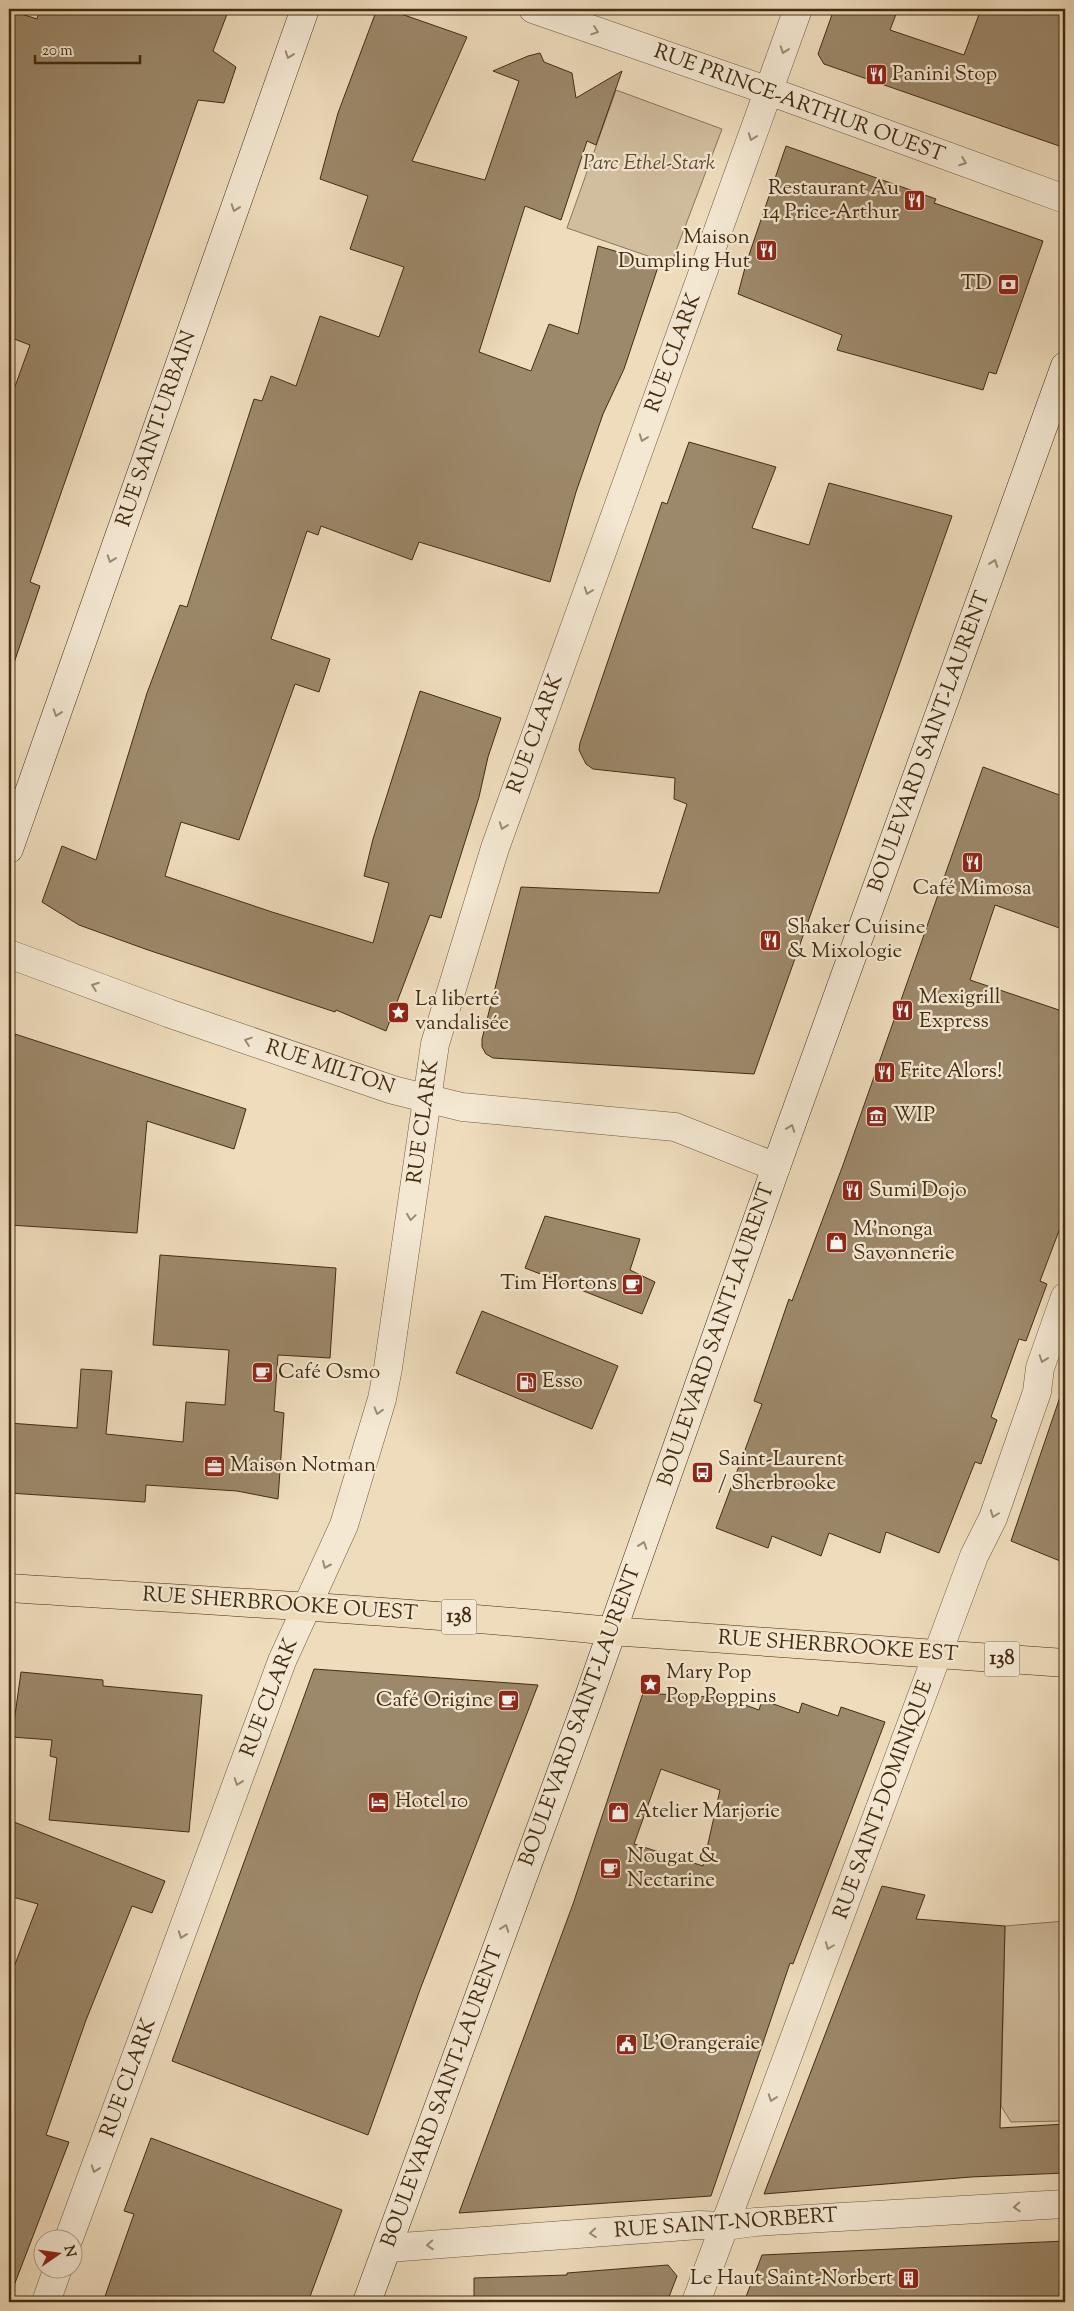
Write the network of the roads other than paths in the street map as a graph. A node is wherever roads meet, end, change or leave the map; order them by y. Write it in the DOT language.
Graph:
graph roads {
  1 [pos="305,9"];
  2 [pos="533,9"];
  3 [pos="798,9"];
  4 [pos="769,91"];
  5 [pos="1065,199"];
  6 [pos="1065,366"];
  7 [pos="9,849"];
  8 [pos="9,954"];
  9 [pos="427,1099"];
  10 [pos="776,1167"];
  11 [pos="1065,1297"];
  12 [pos="9,1588"];
  13 [pos="307,1607"];
  14 [pos="611,1630"];
  15 [pos="938,1654"];
  16 [pos="1065,1663"];
  17 [pos="1065,2204"];
  18 [pos="725,2226"];
  19 [pos="73,2228"];
  20 [pos="388,2248"];
  21 [pos="54,2278"];
  22 [pos="46,2302"];
  23 [pos="367,2302"];
  24 [pos="696,2302"];
  1 -- 7 [label="street, RUE SAINT-URBAIN, one-way"];
  2 -- 4 [label="street, RUE PRINCE-ARTHUR OUEST, one-way"];
  3 -- 4 [label="street, RUE CLARK, one-way"];
  4 -- 5 [label="street, RUE PRINCE-ARTHUR OUEST, one-way"];
  4 -- 9 [label="street, RUE CLARK, one-way"];
  10 -- 6 [label="street, BOULEVARD SAINT-LAURENT, one-way"];
  9 -- 8 [label="street, RUE MILTON, one-way"];
  9 -- 10 [label="street, RUE MILTON"];
  9 -- 13 [label="street, RUE CLARK, one-way"];
  14 -- 10 [label="street, BOULEVARD SAINT-LAURENT, one-way"];
  11 -- 15 [label="street, RUE SAINT-DOMINIQUE, one-way"];
  12 -- 13 [label="main road, RUE SHERBROOKE OUEST / 138"];
  13 -- 14 [label="main road, RUE SHERBROOKE OUEST / 138"];
  13 -- 19 [label="street, RUE CLARK, one-way"];
  14 -- 15 [label="main road, RUE SHERBROOKE EST / 138"];
  20 -- 14 [label="street, BOULEVARD SAINT-LAURENT, one-way"];
  15 -- 16 [label="main road, RUE SHERBROOKE EST / 138"];
  15 -- 18 [label="street, RUE SAINT-DOMINIQUE, one-way"];
  17 -- 18 [label="street, RUE SAINT-NORBERT, one-way"];
  18 -- 20 [label="street, RUE SAINT-NORBERT, one-way"];
  18 -- 24 [label="street, RUE SAINT-DOMINIQUE"];
  20 -- 23 [label="street, BOULEVARD SAINT-LAURENT"];
  21 -- 22 [label="street"];
}
